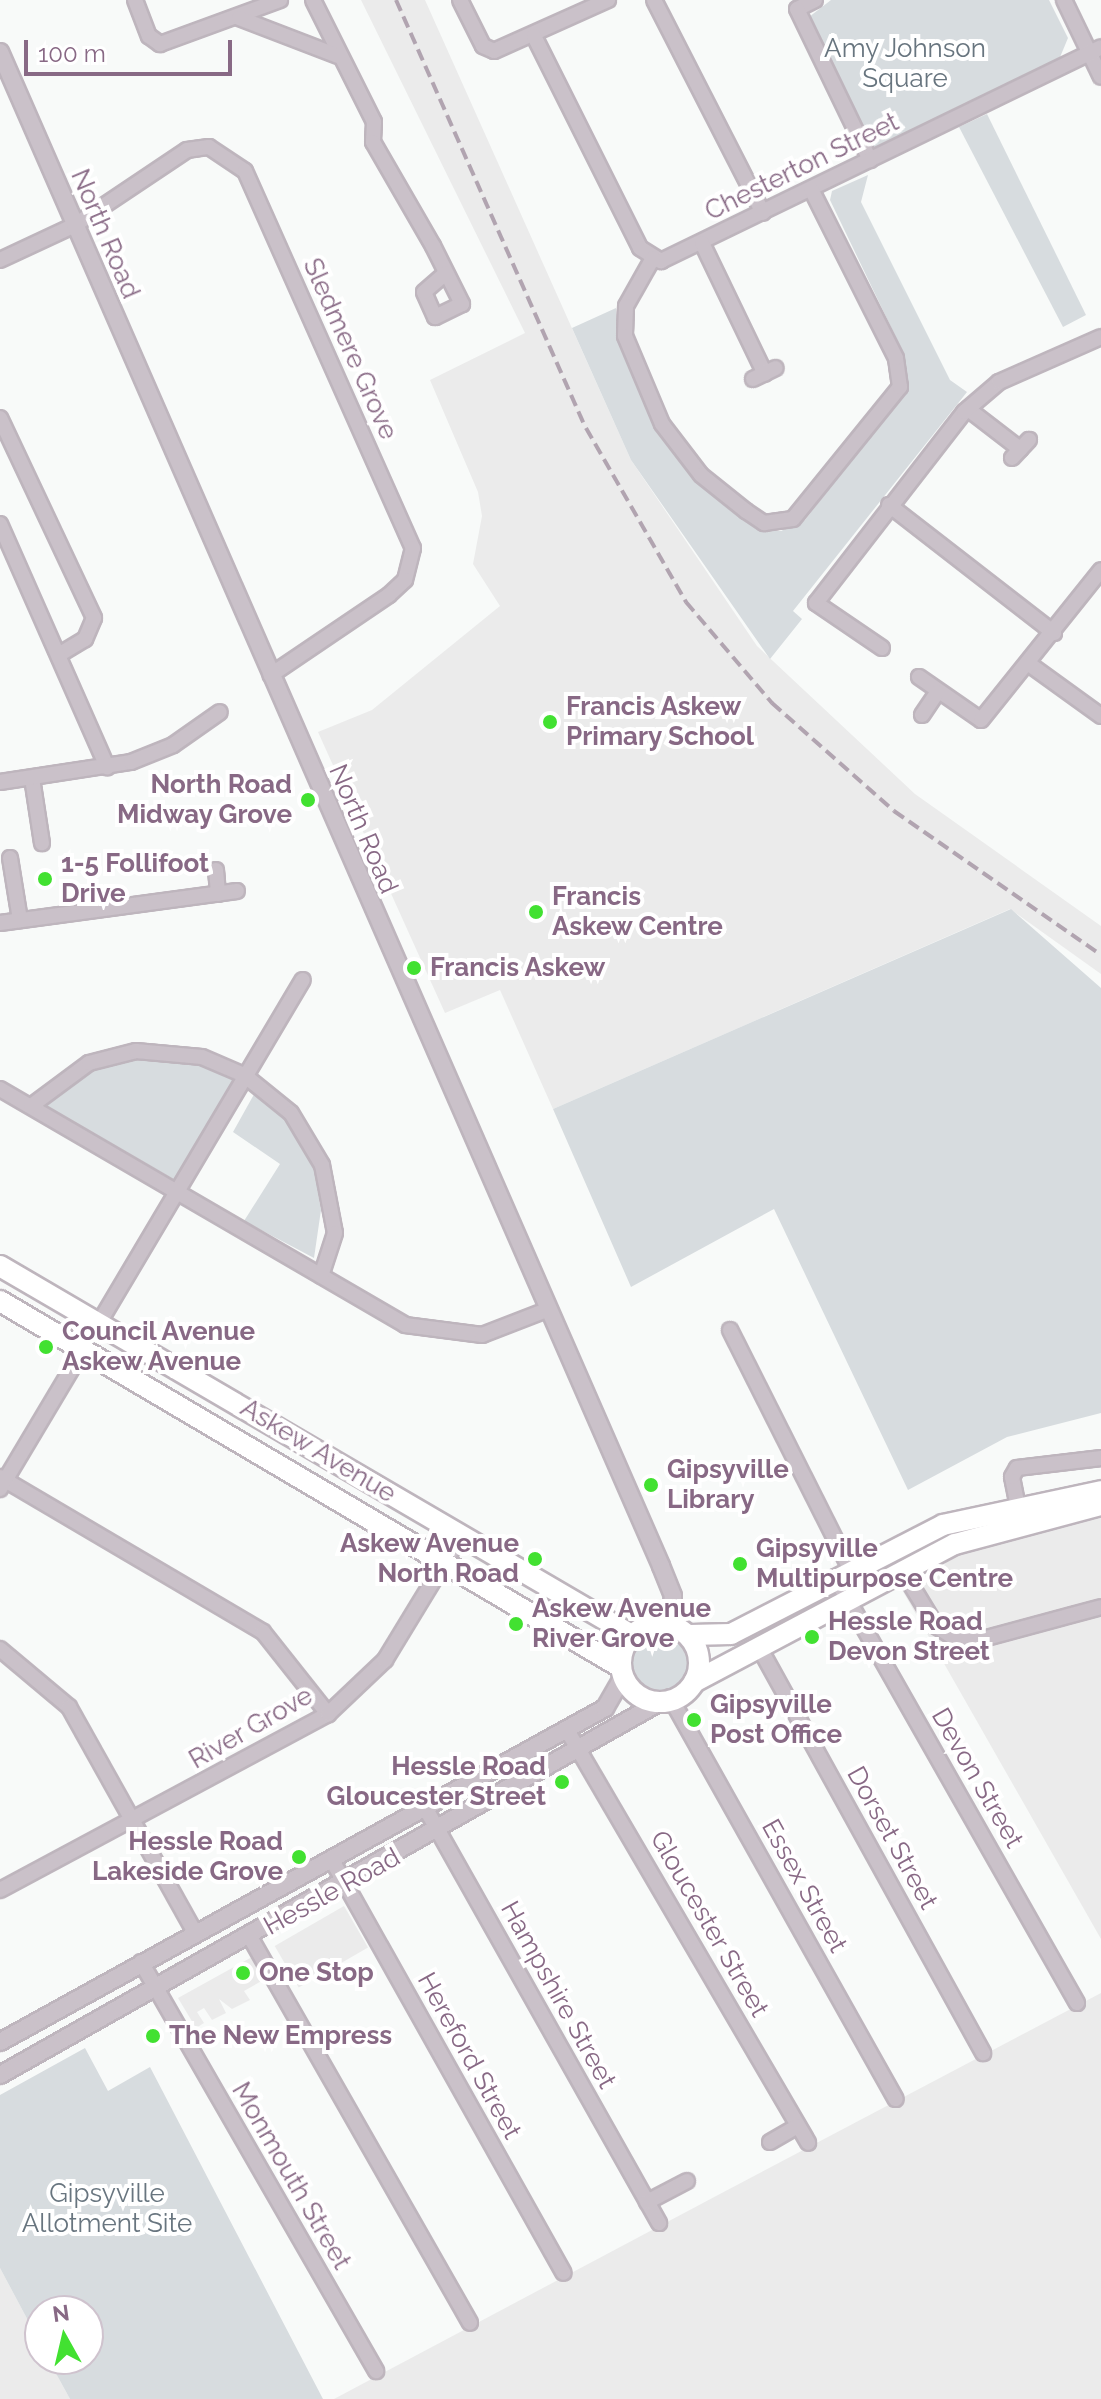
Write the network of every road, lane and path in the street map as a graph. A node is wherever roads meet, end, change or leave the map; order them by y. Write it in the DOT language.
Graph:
graph roads {
  1 [pos="135,0"];
  2 [pos="280,0"];
  3 [pos="313,0"];
  4 [pos="460,0"];
  5 [pos="608,0"];
  6 [pos="654,0"];
  7 [pos="815,0"];
  8 [pos="1064,0"];
  9 [pos="794,5"];
  10 [pos="239,18"];
  11 [pos="534,36"];
  12 [pos="1095,50"];
  13 [pos="0,52"];
  14 [pos="338,56"];
  15 [pos="1101,77"];
  16 [pos="870,160"];
  17 [pos="811,189"];
  18 [pos="763,213"];
  19 [pos="75,225"];
  20 [pos="702,243"];
  21 [pos="653,258"];
  22 [pos="0,260"];
  23 [pos="446,273"];
  24 [pos="1101,337"];
  25 [pos="765,374"];
  26 [pos="968,409"];
  27 [pos="0,418"];
  28 [pos="1020,449"];
  29 [pos="889,505"];
  30 [pos="0,524"];
  31 [pos="1101,570"];
  32 [pos="1054,633"];
  33 [pos="882,648"];
  34 [pos="58,655"];
  35 [pos="1029,664"];
  36 [pos="271,675"];
  37 [pos="919,677"];
  38 [pos="937,693"];
  39 [pos="220,712"];
  40 [pos="922,715"];
  41 [pos="1101,716"];
  42 [pos="107,767"];
  43 [pos="32,778"];
  44 [pos="0,782"];
  45 [pos="42,843"];
  46 [pos="10,859"];
  47 [pos="216,870"];
  48 [pos="237,891"];
  49 [pos="218,894"];
  50 [pos="20,920"];
  51 [pos="0,923"];
  52 [pos="303,980"];
  53 [pos="244,1075"];
  54 [pos="0,1089"];
  55 [pos="31,1106"];
  56 [pos="175,1195"];
  57 [pos="0,1266"];
  58 [pos="321,1276"];
  59 [pos="0,1301"];
  60 [pos="549,1309"];
  61 [pos="99,1323"];
  62 [pos="730,1330"];
  63 [pos="83,1350"];
  64 [pos="1101,1458"];
  65 [pos="2,1482"];
  66 [pos="1101,1491"];
  67 [pos="1101,1505"];
  68 [pos="1020,1517"];
  69 [pos="461,1535"];
  70 [pos="446,1561"];
  71 [pos="902,1570"];
  72 [pos="842,1574"];
  73 [pos="855,1597"];
  74 [pos="1101,1607"];
  75 [pos="669,1625"];
  76 [pos="690,1635"];
  77 [pos="635,1637"];
  78 [pos="759,1647"];
  79 [pos="0,1649"];
  80 [pos="620,1673"];
  81 [pos="694,1682"];
  82 [pos="665,1700"];
  83 [pos="328,1714"];
  84 [pos="567,1730"];
  85 [pos="579,1750"];
  86 [pos="427,1811"];
  87 [pos="133,1818"];
  88 [pos="439,1831"];
  89 [pos="333,1862"];
  90 [pos="346,1885"];
  91 [pos="0,1890"];
  92 [pos="195,1932"];
  93 [pos="250,1937"];
  94 [pos="141,1962"];
  95 [pos="156,1988"];
  96 [pos="1077,2003"];
  97 [pos="0,2042"];
  98 [pos="983,2053"];
  99 [pos="0,2075"];
  100 [pos="896,2099"];
  101 [pos="798,2126"];
  102 [pos="770,2142"];
  103 [pos="808,2143"];
  104 [pos="687,2181"];
  105 [pos="647,2202"];
  106 [pos="659,2223"];
  107 [pos="564,2273"];
  108 [pos="470,2323"];
  109 [pos="376,2371"];
  1 -- 10 [label="street"];
  2 -- 10 [label="street"];
  3 -- 14 [label="street"];
  4 -- 11 [label="street"];
  5 -- 11 [label="street"];
  6 -- 18 [label="street"];
  7 -- 9 [label="street"];
  8 -- 12 [label="street"];
  9 -- 16 [label="street"];
  10 -- 14 [label="street"];
  11 -- 21 [label="street"];
  12 -- 15 [label="street"];
  12 -- 16 [label="street, Chesterton Street"];
  13 -- 19 [label="street, North Road"];
  14 -- 23 [label="street"];
  16 -- 17 [label="street, Chesterton Street"];
  17 -- 18 [label="street, Chesterton Street"];
  17 -- 21 [label="street"];
  18 -- 20 [label="street, Chesterton Street"];
  19 -- 22 [label="street, Sledmere Grove"];
  19 -- 36 [label="street, North Road"];
  19 -- 36 [label="street, Sledmere Grove"];
  20 -- 21 [label="street, Chesterton Street"];
  20 -- 25 [label="street"];
  24 -- 26 [label="street"];
  26 -- 28 [label="street"];
  26 -- 29 [label="street"];
  27 -- 34 [label="street"];
  29 -- 32 [label="street"];
  29 -- 33 [label="street"];
  30 -- 34 [label="street"];
  31 -- 32 [label="street"];
  32 -- 35 [label="street"];
  34 -- 42 [label="street"];
  35 -- 38 [label="street"];
  35 -- 41 [label="street"];
  36 -- 60 [label="street, North Road"];
  37 -- 38 [label="street"];
  38 -- 40 [label="street"];
  39 -- 42 [label="street"];
  42 -- 43 [label="street"];
  43 -- 44 [label="street"];
  43 -- 45 [label="street"];
  46 -- 50 [label="street"];
  47 -- 49 [label="street"];
  48 -- 49 [label="street"];
  49 -- 50 [label="street"];
  50 -- 51 [label="street"];
  52 -- 53 [label="street"];
  53 -- 55 [label="street"];
  53 -- 56 [label="street"];
  53 -- 58 [label="street"];
  54 -- 55 [label="street"];
  55 -- 56 [label="street"];
  56 -- 58 [label="street"];
  56 -- 61 [label="street"];
  57 -- 61 [label="main road, Askew Avenue"];
  58 -- 60 [label="street"];
  59 -- 63 [label="main road, Askew Avenue"];
  60 -- 75 [label="street, North Road"];
  61 -- 69 [label="main road, Askew Avenue"];
  62 -- 72 [label="street, Devon Street"];
  63 -- 65 [label="street"];
  63 -- 70 [label="main road, Askew Avenue"];
  64 -- 68 [label="street"];
  65 -- 83 [label="street"];
  66 -- 68 [label="main road"];
  67 -- 68 [label="main road"];
  68 -- 71 [label="main road"];
  68 -- 72 [label="main road"];
  69 -- 70 [label="street, River Grove"];
  69 -- 77 [label="main road, Askew Avenue"];
  70 -- 80 [label="main road, Askew Avenue"];
  70 -- 83 [label="street, River Grove"];
  71 -- 73 [label="main road"];
  71 -- 74 [label="street"];
  72 -- 73 [label="street, Devon Street"];
  72 -- 76 [label="main road"];
  73 -- 78 [label="main road"];
  73 -- 96 [label="street, Devon Street"];
  75 -- 76 [label="main road"];
  75 -- 77 [label="main road"];
  76 -- 81 [label="main road"];
  77 -- 80 [label="main road"];
  78 -- 81 [label="main road"];
  78 -- 98 [label="street, Dorset Street"];
  79 -- 87 [label="street"];
  80 -- 82 [label="main road"];
  80 -- 84 [label="street, Hessle Road"];
  81 -- 82 [label="main road"];
  82 -- 85 [label="street, Hessle Road"];
  82 -- 100 [label="street, Essex Street"];
  83 -- 87 [label="street, River Grove"];
  84 -- 85 [label="street, Gloucester Street"];
  84 -- 86 [label="street, Hessle Road"];
  85 -- 88 [label="street, Hessle Road"];
  85 -- 101 [label="street, Gloucester Street"];
  86 -- 88 [label="street, Hampshire Street"];
  86 -- 89 [label="street, Hessle Road"];
  87 -- 91 [label="street, River Grove"];
  87 -- 92 [label="street"];
  88 -- 90 [label="street, Hessle Road"];
  88 -- 105 [label="street, Hampshire Street"];
  89 -- 90 [label="street, Hereford Street"];
  89 -- 92 [label="street, Hessle Road"];
  90 -- 93 [label="street, Hessle Road"];
  90 -- 107 [label="street, Hereford Street"];
  92 -- 94 [label="street, Hessle Road"];
  93 -- 95 [label="street, Hessle Road"];
  93 -- 108 [label="street"];
  94 -- 95 [label="street, Monmouth Street"];
  94 -- 97 [label="street, Hessle Road"];
  95 -- 99 [label="street, Hessle Road"];
  95 -- 109 [label="street, Monmouth Street"];
  101 -- 102 [label="street"];
  101 -- 103 [label="street, Gloucester Street"];
  104 -- 105 [label="street"];
  105 -- 106 [label="street, Hampshire Street"];
}
